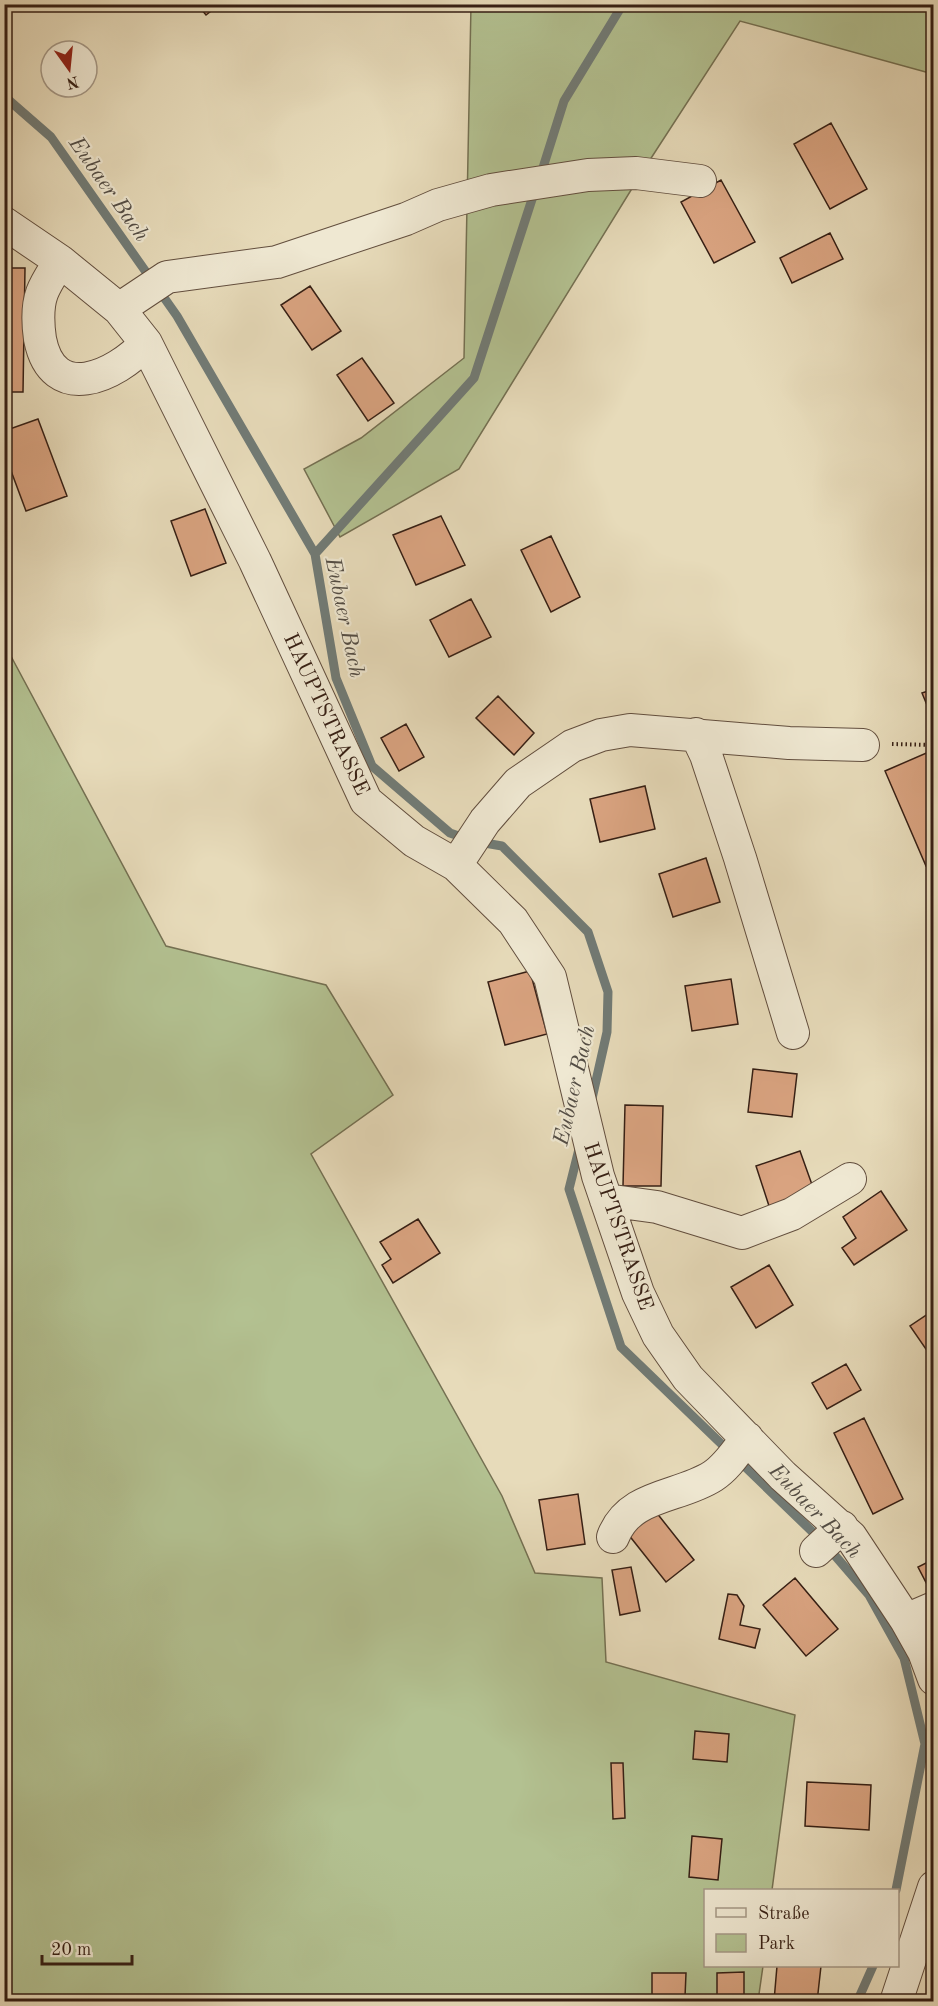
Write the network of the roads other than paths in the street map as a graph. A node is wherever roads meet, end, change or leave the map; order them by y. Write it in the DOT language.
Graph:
graph roads {
  1 [pos="700,181"];
  2 [pos="4,223"];
  3 [pos="60,261"];
  4 [pos="143,292"];
  5 [pos="146,343"];
  6 [pos="696,734"];
  7 [pos="863,745"];
  8 [pos="461,859"];
  9 [pos="793,1033"];
  10 [pos="850,1179"];
  11 [pos="606,1200"];
  12 [pos="747,1438"];
  13 [pos="842,1527"];
  14 [pos="613,1537"];
  15 [pos="816,1551"];
  16 [pos="920,1614"];
  17 [pos="933,1679"];
  18 [pos="933,1887"];
  19 [pos="928,1919"];
  20 [pos="896,2001"];
  1 -- 4 [label="street"];
  2 -- 3 [label="street, HAUPTSTRASSE"];
  3 -- 4 [label="street, HAUPTSTRASSE"];
  3 -- 5 [label="street"];
  4 -- 5 [label="street, HAUPTSTRASSE"];
  5 -- 8 [label="street, HAUPTSTRASSE"];
  6 -- 7 [label="street"];
  6 -- 8 [label="street"];
  6 -- 9 [label="street"];
  8 -- 11 [label="street, HAUPTSTRASSE"];
  10 -- 11 [label="street"];
  11 -- 12 [label="street, HAUPTSTRASSE"];
  12 -- 13 [label="street, HAUPTSTRASSE"];
  12 -- 14 [label="street"];
  13 -- 15 [label="street"];
  13 -- 16 [label="street, HAUPTSTRASSE"];
  16 -- 17 [label="street, HAUPTSTRASSE"];
  18 -- 19 [label="street"];
  19 -- 20 [label="street"];
}
